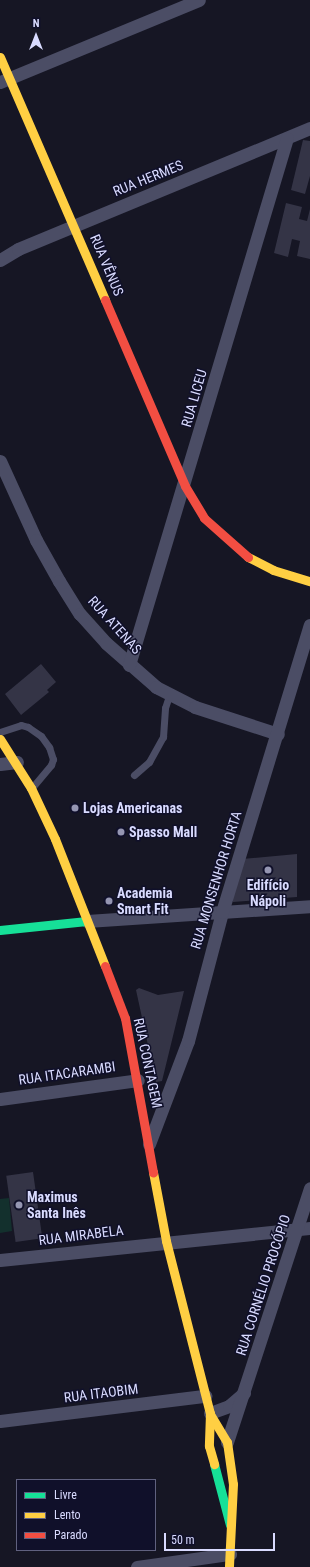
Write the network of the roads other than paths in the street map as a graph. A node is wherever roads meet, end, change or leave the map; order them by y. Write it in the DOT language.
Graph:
graph roads {
  1 [pos="199,0"];
  2 [pos="0,57"];
  3 [pos="5,80"];
  4 [pos="310,128"];
  5 [pos="287,138"];
  6 [pos="75,226"];
  7 [pos="0,260"];
  8 [pos="1,466"];
  9 [pos="185,486"];
  10 [pos="310,581"];
  11 [pos="310,624"];
  12 [pos="129,665"];
  13 [pos="170,693"];
  14 [pos="0,732"];
  15 [pos="278,734"];
  16 [pos="0,739"];
  17 [pos="17,762"];
  18 [pos="0,764"];
  19 [pos="134,774"];
  20 [pos="31,788"];
  21 [pos="310,906"];
  22 [pos="222,912"];
  23 [pos="87,921"];
  24 [pos="0,930"];
  25 [pos="138,1080"];
  26 [pos="0,1099"];
  27 [pos="149,1144"];
  28 [pos="310,1188"];
  29 [pos="304,1229"];
  30 [pos="166,1241"];
  31 [pos="0,1260"];
  32 [pos="246,1392"];
  33 [pos="206,1396"];
  34 [pos="210,1413"];
  35 [pos="0,1421"];
  36 [pos="227,1442"];
  37 [pos="230,1525"];
  38 [pos="229,1561"];
  39 [pos="137,1567"];
  1 -- 3 [label="street"];
  2 -- 3 [label="street, RUA VÊNUS"];
  3 -- 6 [label="street, RUA VÊNUS"];
  4 -- 5 [label="street, RUA HERMES"];
  5 -- 6 [label="street, RUA HERMES"];
  5 -- 9 [label="street, RUA LICEU"];
  6 -- 7 [label="street, RUA HERMES"];
  6 -- 9 [label="street, RUA VÊNUS"];
  8 -- 12 [label="street, RUA ATENAS"];
  9 -- 10 [label="street, RUA VÊNUS"];
  9 -- 12 [label="street, RUA LICEU"];
  11 -- 15 [label="street, RUA MONSENHOR HORTA"];
  12 -- 13 [label="street, RUA ATENAS"];
  13 -- 15 [label="street, RUA ATENAS"];
  13 -- 19 [label="lane"];
  14 -- 20 [label="lane"];
  15 -- 22 [label="street, RUA MONSENHOR HORTA"];
  16 -- 17 [label="street, RUA CONTAGEM"];
  17 -- 18 [label="street"];
  17 -- 20 [label="street, RUA CONTAGEM"];
  20 -- 23 [label="street, RUA CONTAGEM"];
  21 -- 22 [label="street"];
  22 -- 23 [label="street"];
  22 -- 27 [label="street, RUA MONSENHOR HORTA"];
  23 -- 24 [label="street"];
  23 -- 25 [label="street, RUA CONTAGEM"];
  25 -- 26 [label="street, RUA ITACARAMBI"];
  25 -- 27 [label="street, RUA CONTAGEM"];
  27 -- 30 [label="street, RUA CONTAGEM"];
  28 -- 29 [label="street, RUA CORNÉLIO PROCÓPIO"];
  29 -- 30 [label="street, RUA MIRABELA"];
  29 -- 32 [label="street, RUA CORNÉLIO PROCÓPIO"];
  30 -- 31 [label="street, RUA MIRABELA"];
  30 -- 33 [label="street, RUA CONTAGEM"];
  32 -- 34 [label="street"];
  32 -- 36 [label="street, RUA CORNÉLIO PROCÓPIO"];
  33 -- 34 [label="street, RUA CONTAGEM"];
  33 -- 35 [label="street, RUA ITAOBIM"];
  34 -- 36 [label="street, RUA CONTAGEM"];
  34 -- 37 [label="street, RUA CONTAGEM"];
  36 -- 37 [label="street, RUA CONTAGEM"];
  37 -- 38 [label="street, RUA CONTAGEM"];
  38 -- 39 [label="street"];
}
